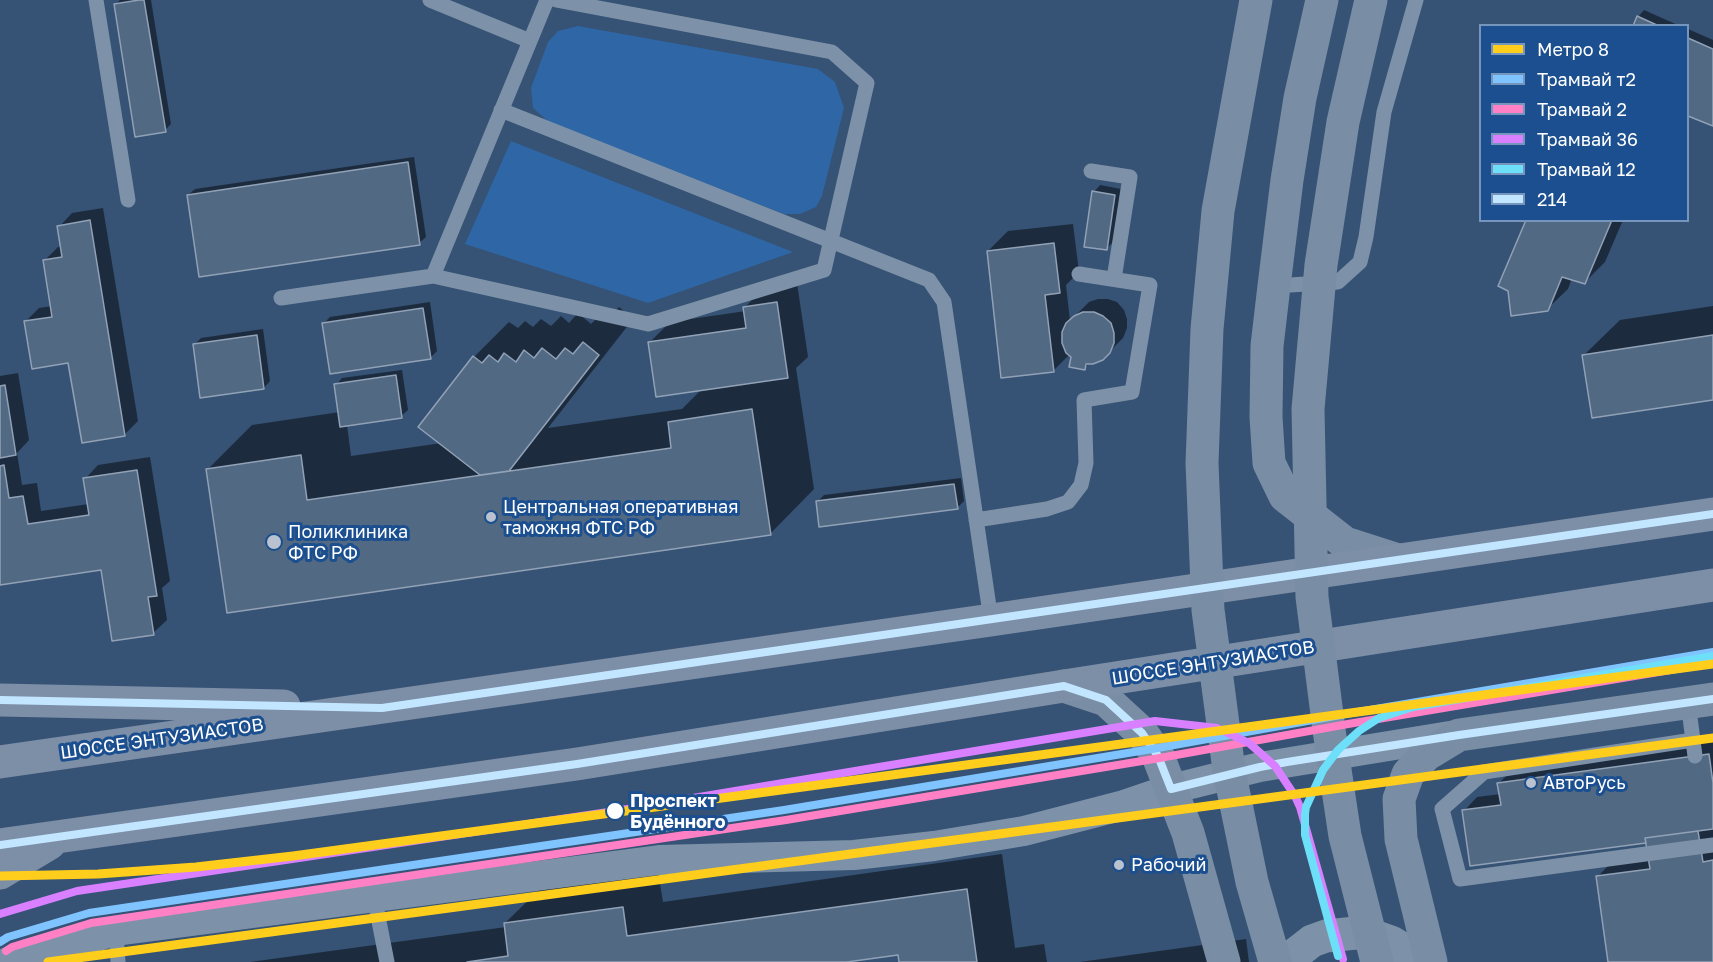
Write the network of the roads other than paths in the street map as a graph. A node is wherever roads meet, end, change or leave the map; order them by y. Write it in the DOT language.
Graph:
graph roads {
  1 [pos="96,0"];
  2 [pos="430,0"];
  3 [pos="547,0"];
  4 [pos="556,0"];
  5 [pos="1256,0"];
  6 [pos="1322,0"];
  7 [pos="1371,0"];
  8 [pos="1416,0"];
  9 [pos="530,41"];
  10 [pos="501,110"];
  11 [pos="1091,171"];
  12 [pos="128,200"];
  13 [pos="831,241"];
  14 [pos="1079,274"];
  15 [pos="433,276"];
  16 [pos="1114,279"];
  17 [pos="1274,286"];
  18 [pos="281,297"];
  19 [pos="1713,514"];
  20 [pos="976,520"];
  21 [pos="1398,560"];
  22 [pos="1713,585"];
  23 [pos="991,620"];
  24 [pos="1064,686"];
  25 [pos="0,700"];
  26 [pos="1700,700"];
  27 [pos="382,708"];
  28 [pos="1459,735"];
  29 [pos="0,762"];
  30 [pos="1171,789"];
  31 [pos="61,836"];
  32 [pos="0,845"];
  33 [pos="1713,845"];
  34 [pos="0,873"];
  35 [pos="374,896"];
  36 [pos="116,931"];
  37 [pos="8,962"];
  38 [pos="118,962"];
  39 [pos="387,962"];
  40 [pos="1224,962"];
  41 [pos="1275,962"];
  42 [pos="1285,962"];
  43 [pos="1377,962"];
  44 [pos="1419,962"];
  45 [pos="1431,962"];
  1 -- 12 [label="lane"];
  2 -- 9 [label="lane"];
  3 -- 9 [label="lane"];
  4 -- 13 [label="lane"];
  5 -- 41 [label="main road, bridge"];
  6 -- 17 [label="main road"];
  7 -- 43 [label="main road, bridge"];
  8 -- 17 [label="lane"];
  9 -- 10 [label="lane"];
  10 -- 13 [label="lane"];
  10 -- 15 [label="lane"];
  11 -- 16 [label="lane"];
  13 -- 15 [label="lane"];
  13 -- 20 [label="lane"];
  14 -- 16 [label="lane"];
  15 -- 18 [label="lane"];
  16 -- 20 [label="lane"];
  17 -- 21 [label="main road"];
  19 -- 21 [label="main road, ШОССЕ ЭНТУЗИАСТОВ"];
  20 -- 23 [label="lane"];
  21 -- 23 [label="main road, ШОССЕ ЭНТУЗИАСТОВ"];
  22 -- 24 [label="main road, ШОССЕ ЭНТУЗИАСТОВ"];
  23 -- 27 [label="main road, ШОССЕ ЭНТУЗИАСТОВ"];
  24 -- 30 [label="main road"];
  24 -- 31 [label="main road, ШОССЕ ЭНТУЗИАСТОВ"];
  25 -- 27 [label="main road"];
  26 -- 28 [label="main road"];
  26 -- 33 [label="lane"];
  27 -- 29 [label="main road, ШОССЕ ЭНТУЗИАСТОВ"];
  28 -- 30 [label="street"];
  28 -- 45 [label="main road"];
  30 -- 35 [label="street"];
  30 -- 40 [label="main road"];
  31 -- 32 [label="main road, ШОССЕ ЭНТУЗИАСТОВ"];
  31 -- 34 [label="main road"];
  35 -- 36 [label="street"];
  35 -- 39 [label="lane"];
  36 -- 37 [label="street"];
  36 -- 38 [label="lane"];
  42 -- 44 [label="street"];
}
